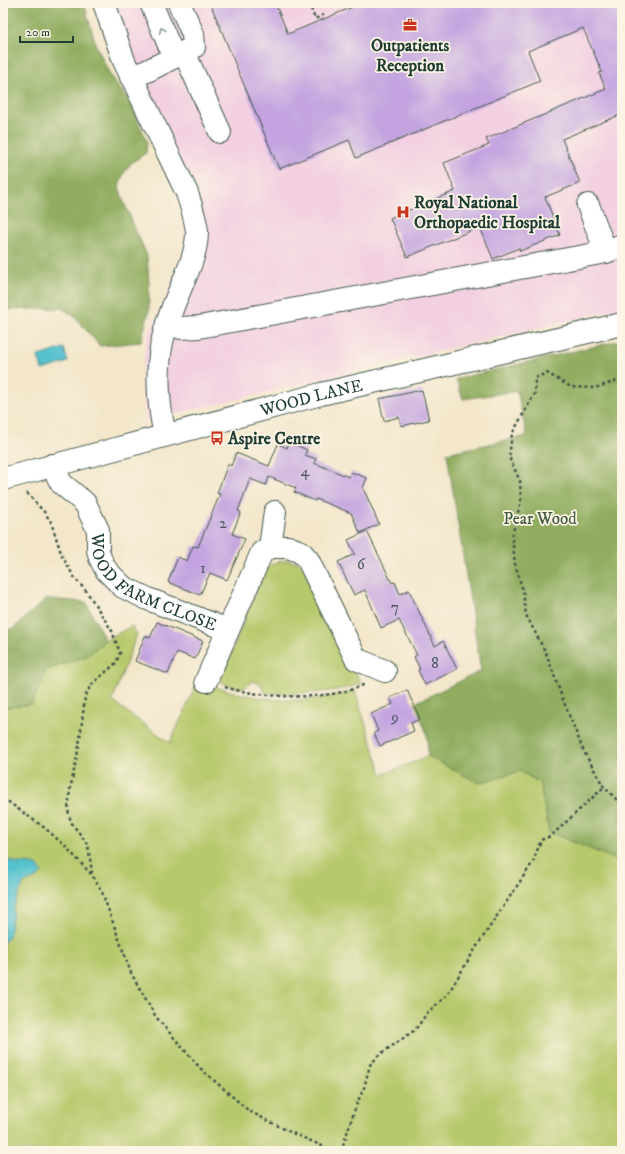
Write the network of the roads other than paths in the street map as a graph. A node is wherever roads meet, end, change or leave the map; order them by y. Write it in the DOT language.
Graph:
graph roads {
  1 [pos="104,3"];
  2 [pos="151,3"];
  3 [pos="180,3"];
  4 [pos="184,52"];
  5 [pos="131,77"];
  6 [pos="220,132"];
  7 [pos="588,205"];
  8 [pos="614,248"];
  9 [pos="167,323"];
  10 [pos="622,324"];
  11 [pos="165,435"];
  12 [pos="52,465"];
  13 [pos="10,477"];
  14 [pos="275,512"];
  15 [pos="270,547"];
  16 [pos="228,630"];
  17 [pos="380,669"];
  18 [pos="206,680"];
  1 -- 5 [label="street"];
  4 -- 2 [label="street, one-way"];
  3 -- 4 [label="street"];
  4 -- 5 [label="street"];
  4 -- 6 [label="street"];
  5 -- 9 [label="street"];
  7 -- 8 [label="street"];
  8 -- 9 [label="street"];
  9 -- 11 [label="street"];
  10 -- 11 [label="street, WOOD LANE"];
  11 -- 12 [label="street, WOOD LANE"];
  12 -- 13 [label="street, WOOD LANE"];
  12 -- 16 [label="street, WOOD FARM CLOSE"];
  14 -- 15 [label="street"];
  15 -- 16 [label="street, WOOD FARM CLOSE"];
  15 -- 17 [label="street"];
  16 -- 18 [label="street, WOOD FARM CLOSE"];
}
